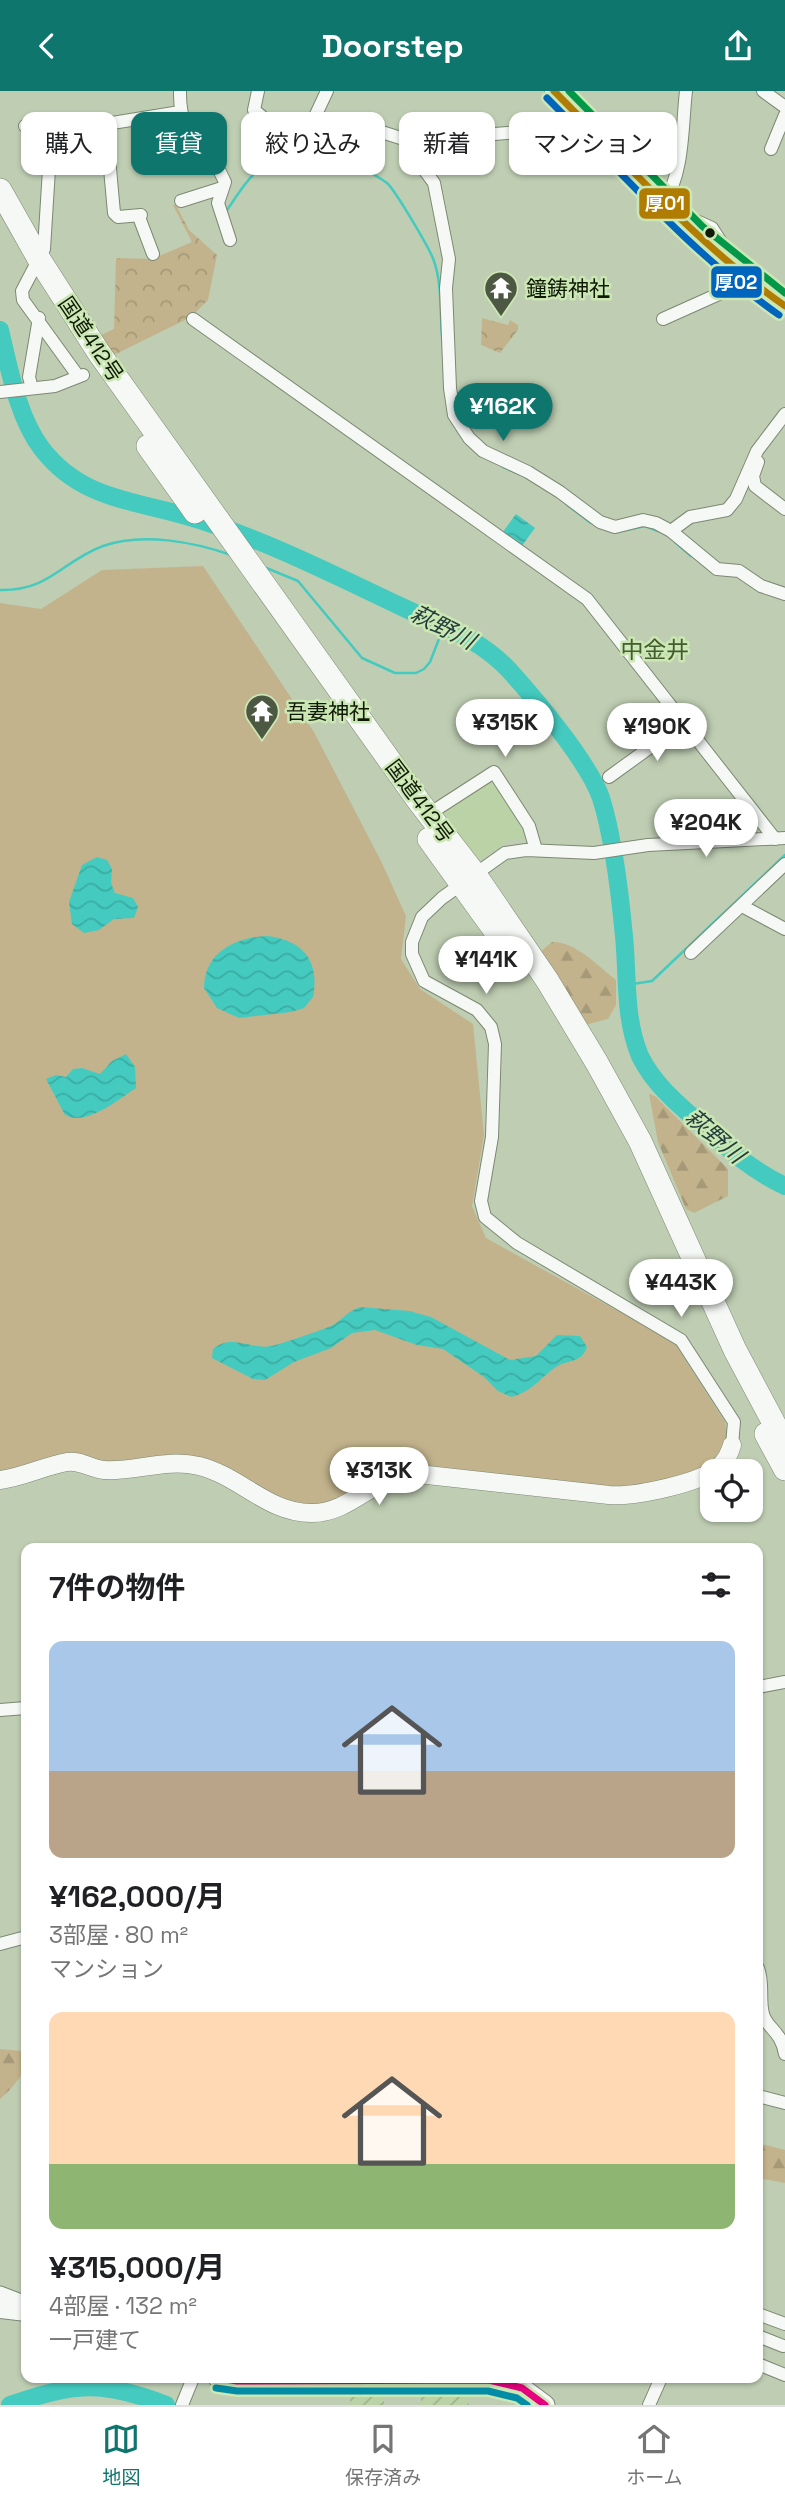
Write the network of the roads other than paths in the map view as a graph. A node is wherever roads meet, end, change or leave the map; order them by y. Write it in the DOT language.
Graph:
graph roads {
  1 [pos="180,91"];
  2 [pos="258,91"];
  3 [pos="327,91"];
  4 [pos="554,91"];
  5 [pos="686,91"];
  6 [pos="763,91"];
  7 [pos="785,107"];
  8 [pos="180,112"];
  9 [pos="255,112"];
  10 [pos="317,112"];
  11 [pos="576,112"];
  12 [pos="785,115"];
  13 [pos="771,149"];
  14 [pos="48,175"];
  15 [pos="111,175"];
  16 [pos="222,175"];
  17 [pos="428,175"];
  18 [pos="638,175"];
  19 [pos="222,188"];
  20 [pos="0,190"];
  21 [pos="181,201"];
  22 [pos="669,206"];
  23 [pos="0,221"];
  24 [pos="230,240"];
  25 [pos="153,254"];
  26 [pos="35,268"];
  27 [pos="743,274"];
  28 [pos="784,302"];
  29 [pos="39,319"];
  30 [pos="193,319"];
  31 [pos="663,319"];
  32 [pos="32,388"];
  33 [pos="0,392"];
  34 [pos="785,414"];
  35 [pos="764,441"];
  36 [pos="785,509"];
  37 [pos="671,531"];
  38 [pos="248,572"];
  39 [pos="785,594"];
  40 [pos="685,722"];
  41 [pos="609,777"];
  42 [pos="429,814"];
  43 [pos="780,838"];
  44 [pos="536,850"];
  45 [pos="785,864"];
  46 [pos="467,878"];
  47 [pos="742,906"];
  48 [pos="785,929"];
  49 [pos="691,953"];
  50 [pos="785,1444"];
  51 [pos="732,1445"];
  52 [pos="785,1469"];
  53 [pos="0,1480"];
  54 [pos="785,1682"];
  55 [pos="763,1686"];
  56 [pos="21,1708"];
  57 [pos="0,1710"];
  58 [pos="21,1938"];
  59 [pos="0,1944"];
  60 [pos="763,2018"];
  61 [pos="785,2054"];
  62 [pos="763,2097"];
  63 [pos="785,2103"];
  64 [pos="0,2297"];
  65 [pos="21,2304"];
  66 [pos="0,2312"];
  67 [pos="21,2314"];
  68 [pos="763,2316"];
  69 [pos="785,2324"];
  70 [pos="763,2338"];
  71 [pos="782,2348"];
  72 [pos="763,2366"];
  73 [pos="785,2375"];
  74 [pos="191,2383"];
  75 [pos="501,2383"];
  76 [pos="659,2383"];
  77 [pos="182,2405"];
  78 [pos="545,2405"];
  79 [pos="649,2405"];
  1 -- 8 [label="street"];
  2 -- 9 [label="street"];
  3 -- 10 [label="street"];
  4 -- 11 [label="street"];
  5 -- 22 [label="street"];
  6 -- 7 [label="street"];
  12 -- 13 [label="street"];
  14 -- 26 [label="street"];
  15 -- 25 [label="street"];
  16 -- 19 [label="street"];
  17 -- 37 [label="street"];
  18 -- 22 [label="street"];
  19 -- 21 [label="street"];
  19 -- 24 [label="street"];
  20 -- 26 [label="highway, 国道412号"];
  22 -- 27 [label="street"];
  23 -- 26 [label="highway, 国道412号"];
  26 -- 29 [label="street"];
  26 -- 38 [label="highway, 国道412号"];
  27 -- 28 [label="street"];
  27 -- 31 [label="street"];
  29 -- 32 [label="street"];
  29 -- 32 [label="street"];
  30 -- 40 [label="street"];
  32 -- 33 [label="street"];
  34 -- 35 [label="street"];
  35 -- 36 [label="street"];
  35 -- 37 [label="street"];
  37 -- 39 [label="street"];
  38 -- 42 [label="highway, 国道412号"];
  38 -- 46 [label="highway, 国道412号"];
  40 -- 41 [label="street"];
  40 -- 43 [label="street"];
  42 -- 44 [label="street"];
  42 -- 46 [label="highway, 国道412号"];
  43 -- 44 [label="street"];
  44 -- 46 [label="street"];
  45 -- 47 [label="street"];
  46 -- 50 [label="highway, 国道412号"];
  46 -- 51 [label="street"];
  46 -- 52 [label="highway, 国道412号"];
  47 -- 48 [label="street"];
  47 -- 49 [label="street"];
  51 -- 53 [label="street"];
  54 -- 55 [label="street"];
  56 -- 57 [label="street"];
  58 -- 59 [label="street"];
  60 -- 61 [label="street"];
  62 -- 63 [label="street"];
  64 -- 65 [label="main road"];
  66 -- 67 [label="street"];
  68 -- 69 [label="street"];
  70 -- 71 [label="street"];
  72 -- 73 [label="street"];
  74 -- 77 [label="street"];
  75 -- 78 [label="main road"];
  76 -- 79 [label="street"];
}
